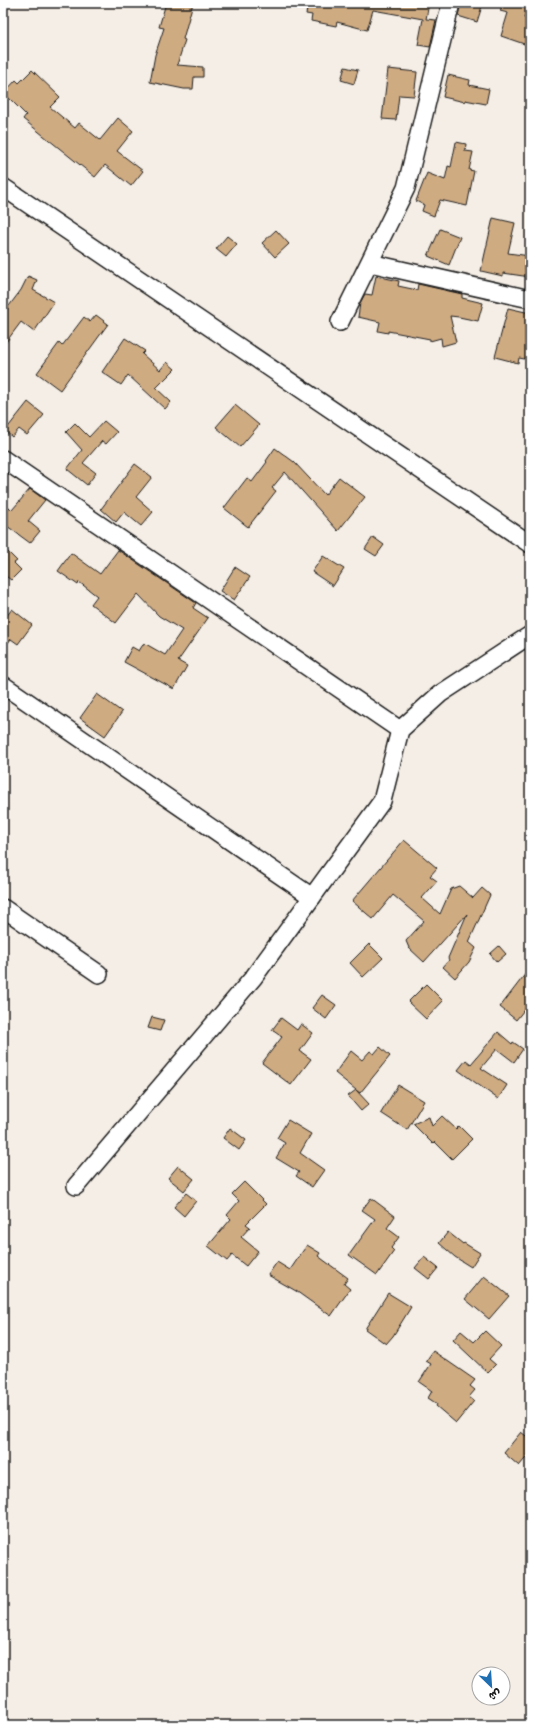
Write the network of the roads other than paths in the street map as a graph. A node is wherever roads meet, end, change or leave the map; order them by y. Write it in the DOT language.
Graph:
graph roads {
  1 [pos="451,3"];
  2 [pos="3,187"];
  3 [pos="370,263"];
  4 [pos="530,300"];
  5 [pos="340,322"];
  6 [pos="3,459"];
  7 [pos="530,544"];
  8 [pos="530,636"];
  9 [pos="3,685"];
  10 [pos="400,730"];
  11 [pos="312,897"];
  12 [pos="3,908"];
  13 [pos="99,974"];
  14 [pos="76,1186"];
  1 -- 3 [label="street"];
  2 -- 7 [label="street"];
  3 -- 4 [label="street"];
  3 -- 5 [label="street"];
  6 -- 10 [label="street"];
  8 -- 10 [label="street"];
  9 -- 11 [label="street"];
  10 -- 11 [label="street"];
  11 -- 14 [label="street"];
  12 -- 13 [label="street"];
}
